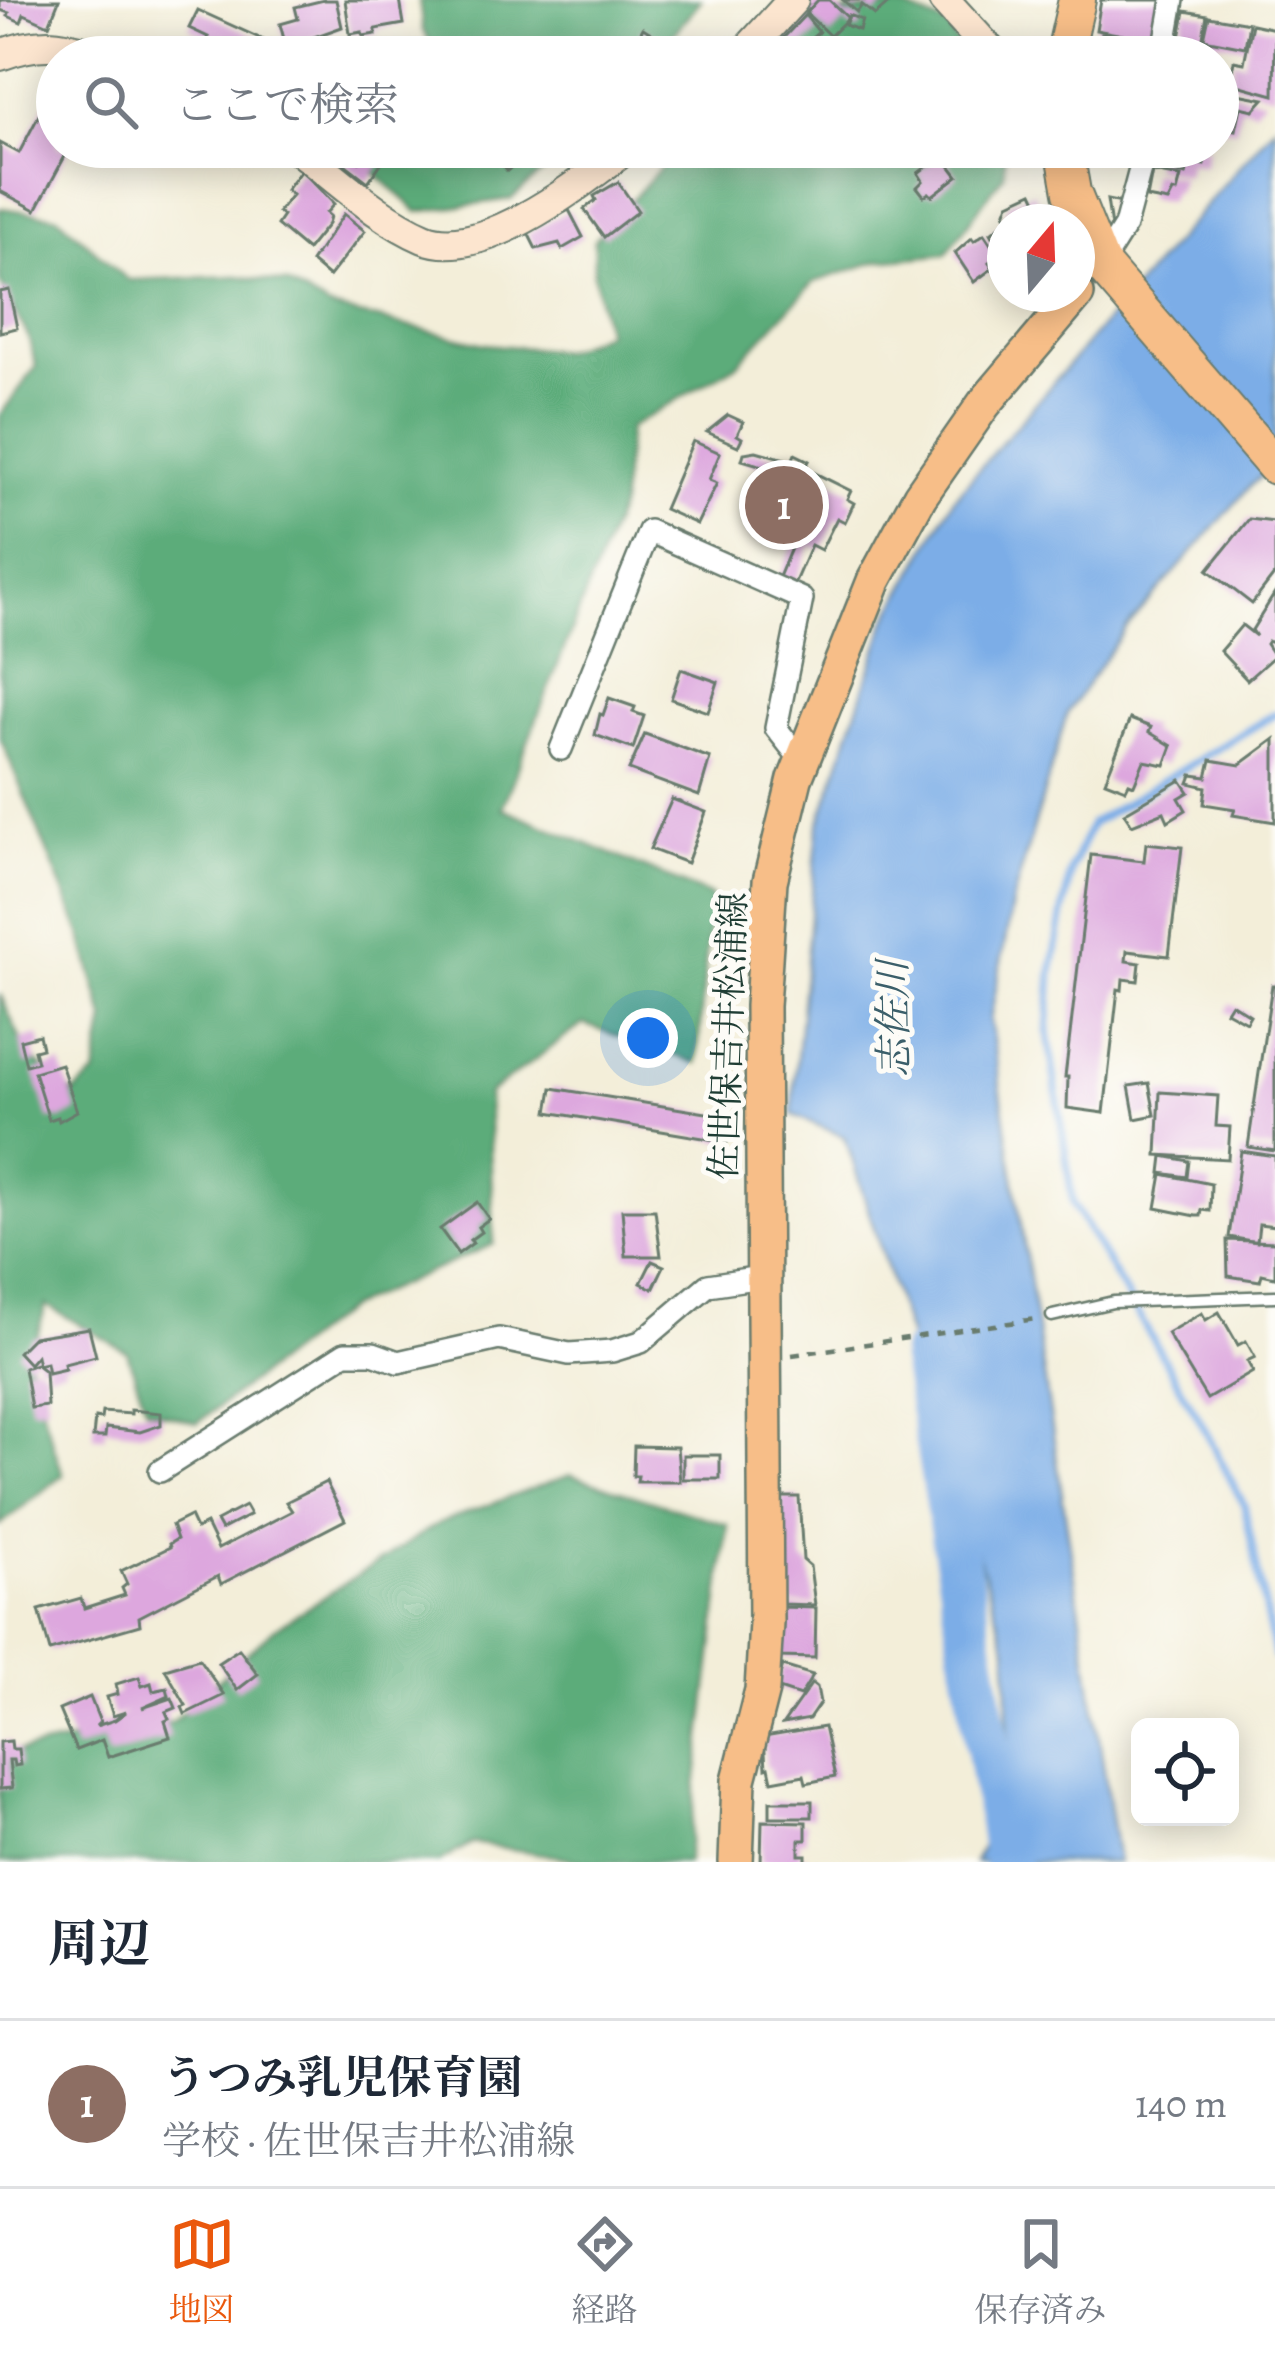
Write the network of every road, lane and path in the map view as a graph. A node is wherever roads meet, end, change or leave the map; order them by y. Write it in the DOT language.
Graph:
graph roads {
  1 [pos="793,0"];
  2 [pos="944,0"];
  3 [pos="1077,0"];
  4 [pos="1173,0"];
  5 [pos="760,36"];
  6 [pos="977,36"];
  7 [pos="1069,36"];
  8 [pos="1166,36"];
  9 [pos="36,44"];
  10 [pos="0,55"];
  11 [pos="324,168"];
  12 [pos="600,168"];
  13 [pos="1068,168"];
  14 [pos="1140,168"];
  15 [pos="1112,275"];
  16 [pos="1095,284"];
  17 [pos="1062,312"];
  18 [pos="1275,466"];
  19 [pos="561,749"];
  20 [pos="802,761"];
  21 [pos="761,1277"];
  22 [pos="1275,1296"];
  23 [pos="1052,1316"];
  24 [pos="763,1359"];
  25 [pos="160,1471"];
  26 [pos="736,1862"];
  1 -- 5 [label="main road"];
  2 -- 6 [label="main road"];
  3 -- 7 [label="highway"];
  4 -- 8 [label="street"];
  9 -- 10 [label="main road"];
  11 -- 12 [label="main road"];
  13 -- 15 [label="highway"];
  14 -- 15 [label="street"];
  15 -- 16 [label="main road, 佐世保吉井松浦線"];
  15 -- 18 [label="highway"];
  17 -- 20 [label="main road, 佐世保吉井松浦線"];
  19 -- 20 [label="street"];
  20 -- 21 [label="main road, 佐世保吉井松浦線"];
  21 -- 24 [label="main road, 佐世保吉井松浦線"];
  21 -- 25 [label="street"];
  22 -- 23 [label="lane"];
  23 -- 24 [label="path"];
  24 -- 26 [label="main road, 佐世保吉井松浦線"];
}
